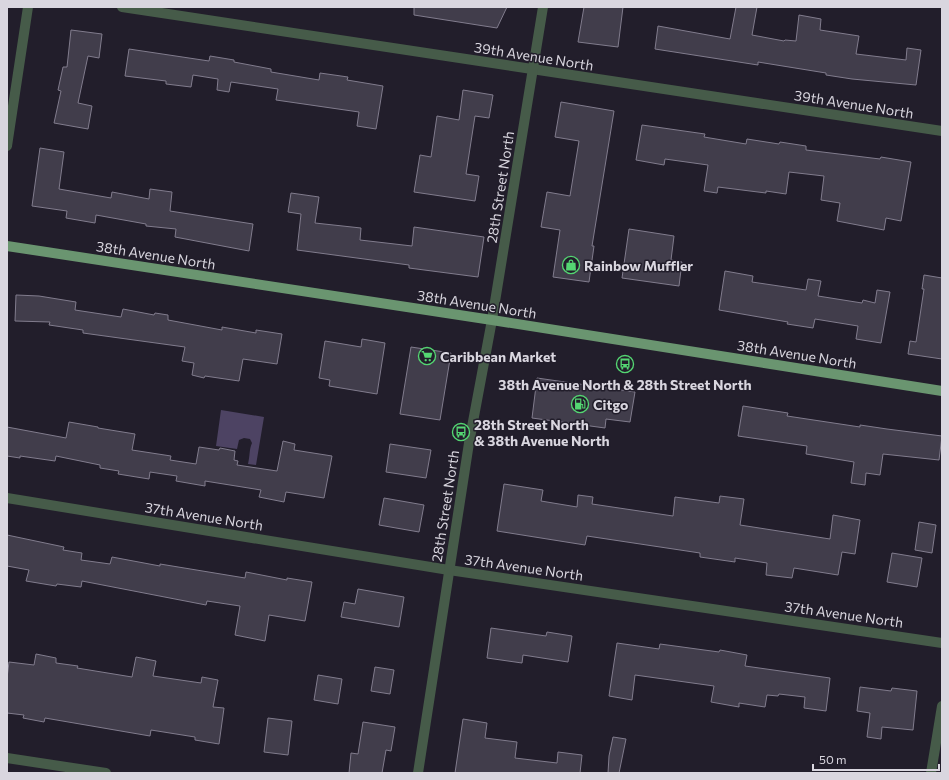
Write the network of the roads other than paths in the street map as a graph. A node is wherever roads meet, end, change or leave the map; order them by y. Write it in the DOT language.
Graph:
graph roads {
  1 [pos="28,7"];
  2 [pos="122,7"];
  3 [pos="543,7"];
  4 [pos="533,70"];
  5 [pos="942,131"];
  6 [pos="7,146"];
  7 [pos="7,246"];
  8 [pos="492,320"];
  9 [pos="942,391"];
  10 [pos="7,498"];
  11 [pos="449,570"];
  12 [pos="942,643"];
  13 [pos="942,706"];
  14 [pos="7,758"];
  15 [pos="106,773"];
  16 [pos="418,773"];
  17 [pos="931,773"];
  1 -- 6 [label="street"];
  2 -- 4 [label="street, 39th Avenue North"];
  3 -- 4 [label="street, 28th Street North"];
  4 -- 5 [label="street, 39th Avenue North"];
  4 -- 8 [label="street, 28th Street North"];
  7 -- 8 [label="main road, 38th Avenue North"];
  8 -- 9 [label="main road, 38th Avenue North"];
  8 -- 11 [label="street, 28th Street North"];
  10 -- 11 [label="street, 37th Avenue North"];
  11 -- 12 [label="street, 37th Avenue North"];
  11 -- 16 [label="street, 28th Street North"];
  13 -- 17 [label="street"];
  14 -- 15 [label="street"];
}
